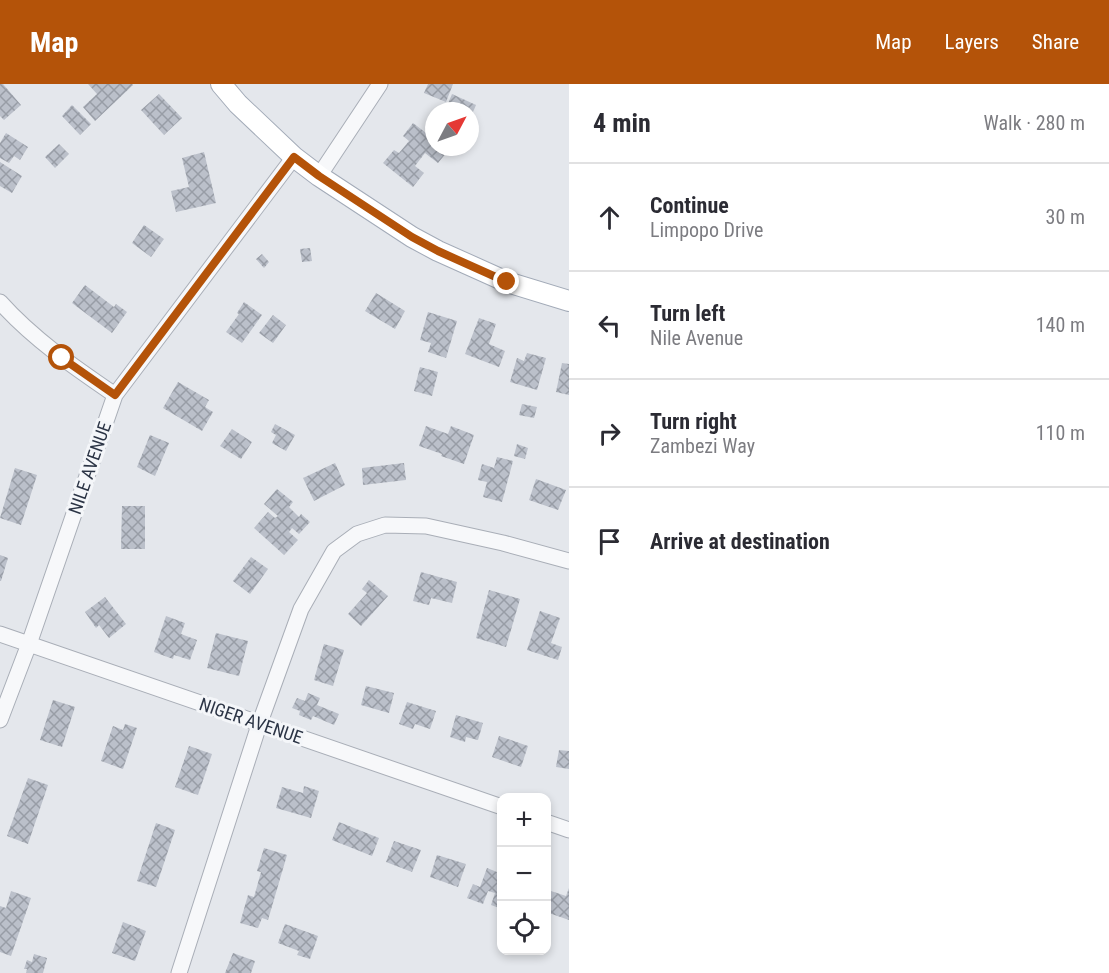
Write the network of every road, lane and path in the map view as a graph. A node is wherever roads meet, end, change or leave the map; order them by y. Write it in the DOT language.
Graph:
graph roads {
  1 [pos="221,84"];
  2 [pos="380,84"];
  3 [pos="294,157"];
  4 [pos="319,176"];
  5 [pos="0,302"];
  6 [pos="569,302"];
  7 [pos="115,395"];
  8 [pos="569,561"];
  9 [pos="0,634"];
  10 [pos="29,644"];
  11 [pos="0,720"];
  12 [pos="259,724"];
  13 [pos="497,806"];
  14 [pos="551,824"];
  15 [pos="569,830"];
  16 [pos="179,973"];
  1 -- 3 [label="main road"];
  2 -- 4 [label="street"];
  3 -- 4 [label="main road"];
  3 -- 7 [label="street, NILE AVENUE"];
  4 -- 6 [label="main road"];
  5 -- 7 [label="street"];
  7 -- 10 [label="street, NILE AVENUE"];
  8 -- 12 [label="street"];
  9 -- 10 [label="street, NIGER AVENUE"];
  10 -- 11 [label="street, NILE AVENUE"];
  10 -- 12 [label="street, NIGER AVENUE"];
  12 -- 13 [label="street, NIGER AVENUE"];
  12 -- 16 [label="street"];
  14 -- 15 [label="street"];
}
